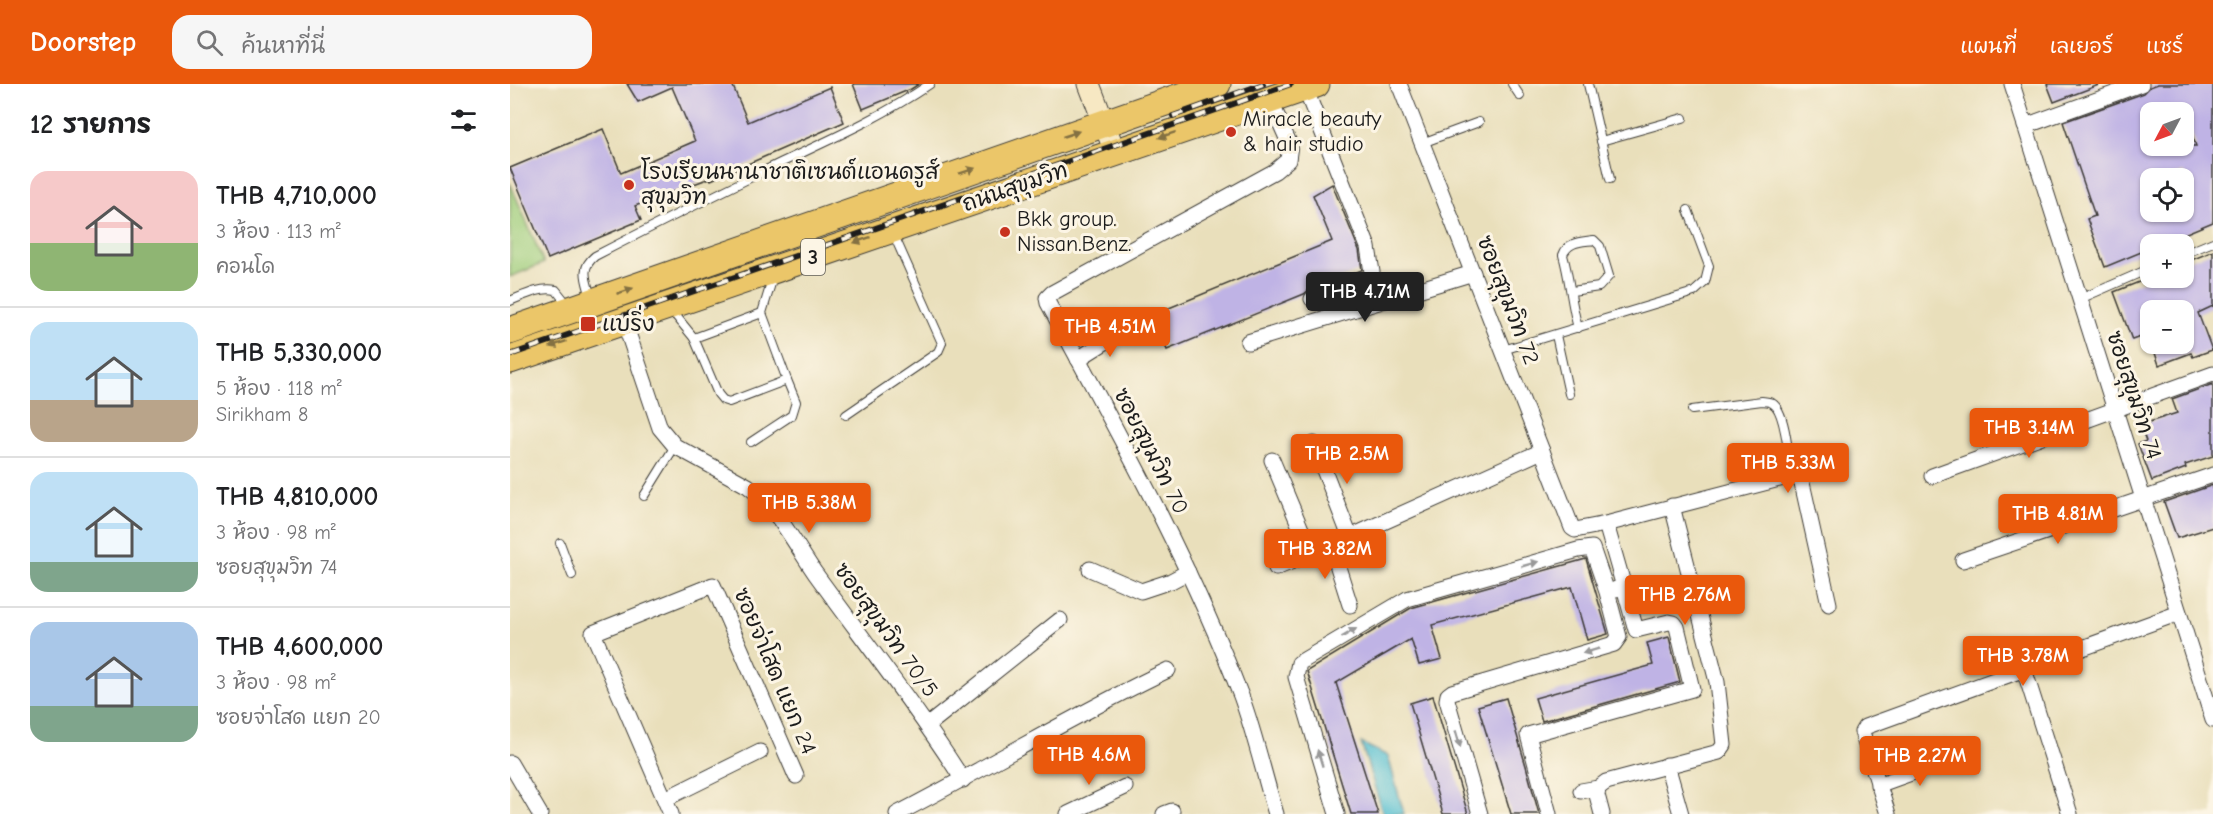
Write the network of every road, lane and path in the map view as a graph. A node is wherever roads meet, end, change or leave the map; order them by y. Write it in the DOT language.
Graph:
graph roads {
  1 [pos="930,84"];
  2 [pos="1089,84"];
  3 [pos="1217,84"];
  4 [pos="1399,84"];
  5 [pos="1512,84"];
  6 [pos="1588,84"];
  7 [pos="2012,84"];
  8 [pos="2141,84"];
  9 [pos="1310,86"];
  10 [pos="1520,96"];
  11 [pos="1270,100"];
  12 [pos="1683,118"];
  13 [pos="1479,122"];
  14 [pos="1103,123"];
  15 [pos="2025,126"];
  16 [pos="1602,141"];
  17 [pos="1422,142"];
  18 [pos="1115,152"];
  19 [pos="1611,179"];
  20 [pos="1688,210"];
  21 [pos="892,230"];
  22 [pos="2213,242"];
  23 [pos="2194,250"];
  24 [pos="775,270"];
  25 [pos="1473,273"];
  26 [pos="2140,273"];
  27 [pos="1572,291"];
  28 [pos="1312,299"];
  29 [pos="2080,299"];
  30 [pos="510,301"];
  31 [pos="667,305"];
  32 [pos="582,306"];
  33 [pos="762,313"];
  34 [pos="624,321"];
  35 [pos="1578,328"];
  36 [pos="1126,329"];
  37 [pos="510,331"];
  38 [pos="1556,334"];
  39 [pos="694,338"];
  40 [pos="1248,342"];
  41 [pos="1503,350"];
  42 [pos="1077,359"];
  43 [pos="510,360"];
  44 [pos="2213,374"];
  45 [pos="787,380"];
  46 [pos="1569,394"];
  47 [pos="1692,410"];
  48 [pos="2115,411"];
  49 [pos="846,415"];
  50 [pos="751,442"];
  51 [pos="1314,444"];
  52 [pos="675,446"];
  53 [pos="1542,451"];
  54 [pos="1272,460"];
  55 [pos="2213,475"];
  56 [pos="1791,476"];
  57 [pos="1932,476"];
  58 [pos="644,496"];
  59 [pos="2142,498"];
  60 [pos="1672,506"];
  61 [pos="1606,524"];
  62 [pos="1350,537"];
  63 [pos="560,543"];
  64 [pos="1331,545"];
  65 [pos="1311,553"];
  66 [pos="1963,560"];
  67 [pos="1276,568"];
  68 [pos="1090,569"];
  69 [pos="1188,572"];
  70 [pos="572,575"];
  71 [pos="1624,587"];
  72 [pos="1607,592"];
  73 [pos="1829,604"];
  74 [pos="1350,605"];
  75 [pos="2179,613"];
  76 [pos="1060,620"];
  77 [pos="2024,669"];
  78 [pos="1168,670"];
  79 [pos="2212,716"];
  80 [pos="928,725"];
  81 [pos="760,753"];
  82 [pos="1950,759"];
  83 [pos="510,763"];
  84 [pos="1667,765"];
  85 [pos="795,776"];
  86 [pos="963,780"];
  87 [pos="1878,785"];
  88 [pos="1125,787"];
  89 [pos="1598,788"];
  90 [pos="1581,791"];
  91 [pos="665,799"];
  92 [pos="540,814"];
  93 [pos="671,814"];
  94 [pos="897,814"];
  95 [pos="1068,814"];
  96 [pos="1276,814"];
  97 [pos="1337,814"];
  98 [pos="1480,814"];
  99 [pos="1549,814"];
  100 [pos="1602,814"];
  101 [pos="1681,814"];
  102 [pos="1888,814"];
  103 [pos="2070,814"];
  1 -- 32 [label="lane"];
  2 -- 14 [label="main road"];
  3 -- 14 [label="highway, ถนนสุขุมวิท / 3"];
  4 -- 17 [label="street, ซอยสุขุมวิท 72"];
  5 -- 10 [label="lane"];
  6 -- 16 [label="lane"];
  7 -- 15 [label="street, ซอยสุขุมวิท 74"];
  8 -- 15 [label="street"];
  9 -- 11 [label="highway, ถนนสุขุมวิท / 3"];
  9 -- 28 [label="street"];
  11 -- 18 [label="highway, ถนนสุขุมวิท / 3, one-way"];
  11 -- 42 [label="street, ซอยสุขุมวิท 70"];
  12 -- 16 [label="lane"];
  13 -- 17 [label="lane"];
  14 -- 18 [label="main road"];
  32 -- 14 [label="highway, ถนนสุขุมวิท / 3, one-way"];
  15 -- 29 [label="street, ซอยสุขุมวิท 74"];
  16 -- 19 [label="lane"];
  17 -- 25 [label="street, ซอยสุขุมวิท 72"];
  18 -- 21 [label="highway, ถนนสุขุมวิท / 3"];
  20 -- 35 [label="lane"];
  21 -- 24 [label="highway, ถนนสุขุมวิท / 3, one-way"];
  21 -- 49 [label="lane"];
  22 -- 23 [label="lane"];
  24 -- 31 [label="highway, ถนนสุขุมวิท / 3"];
  24 -- 33 [label="lane"];
  25 -- 40 [label="street"];
  25 -- 41 [label="street, ซอยสุขุมวิท 72"];
  26 -- 29 [label="lane"];
  27 -- 27 [label="lane"];
  27 -- 35 [label="lane"];
  29 -- 48 [label="street, ซอยสุขุมวิท 74"];
  30 -- 32 [label="lane"];
  31 -- 34 [label="highway, ถนนสุขุมวิท / 3"];
  31 -- 39 [label="lane"];
  32 -- 37 [label="highway, ถนนสุขุมวิท / 3"];
  33 -- 39 [label="lane"];
  33 -- 45 [label="lane"];
  34 -- 43 [label="highway, ถนนสุขุมวิท / 3, one-way"];
  34 -- 52 [label="street, ซอยสุขุมวิท 70/5"];
  35 -- 38 [label="lane"];
  36 -- 42 [label="street"];
  38 -- 41 [label="lane"];
  38 -- 46 [label="lane"];
  39 -- 45 [label="lane"];
  41 -- 53 [label="street, ซอยสุขุมวิท 72"];
  42 -- 69 [label="street, ซอยสุขุมวิท 70"];
  44 -- 48 [label="street"];
  45 -- 50 [label="lane"];
  47 -- 56 [label="lane"];
  48 -- 57 [label="street"];
  48 -- 59 [label="street, ซอยสุขุมวิท 74"];
  51 -- 62 [label="street"];
  52 -- 58 [label="lane"];
  52 -- 80 [label="street, ซอยสุขุมวิท 70/5"];
  53 -- 61 [label="street, ซอยสุขุมวิท 72"];
  53 -- 62 [label="street"];
  54 -- 65 [label="street"];
  55 -- 59 [label="street"];
  56 -- 60 [label="street"];
  56 -- 73 [label="street"];
  59 -- 66 [label="street"];
  59 -- 75 [label="street, ซอยสุขุมวิท 74"];
  60 -- 61 [label="street"];
  60 -- 84 [label="street"];
  61 -- 71 [label="street"];
  62 -- 64 [label="street"];
  63 -- 70 [label="lane"];
  64 -- 65 [label="street"];
  64 -- 74 [label="street"];
  65 -- 67 [label="street"];
  68 -- 69 [label="street"];
  69 -- 96 [label="street, ซอยสุขุมวิท 70"];
  71 -- 72 [label="street"];
  71 -- 99 [label="street"];
  97 -- 72 [label="street, one-way"];
  72 -- 98 [label="street, one-way"];
  75 -- 77 [label="street"];
  75 -- 79 [label="street, ซอยสุขุมวิท 74"];
  76 -- 80 [label="street"];
  77 -- 87 [label="street"];
  77 -- 103 [label="street"];
  78 -- 86 [label="street"];
  80 -- 86 [label="street, ซอยสุขุมวิท 70/5"];
  81 -- 91 [label="street"];
  82 -- 87 [label="street"];
  83 -- 92 [label="street"];
  84 -- 89 [label="street"];
  84 -- 101 [label="street"];
  85 -- 91 [label="street, ซอยจ่าโสด แยก 24"];
  86 -- 94 [label="street"];
  87 -- 102 [label="street"];
  88 -- 95 [label="street"];
  89 -- 90 [label="street"];
  89 -- 100 [label="street"];
  91 -- 93 [label="street, ซอยจ่าโสด แยก 24"];
}
